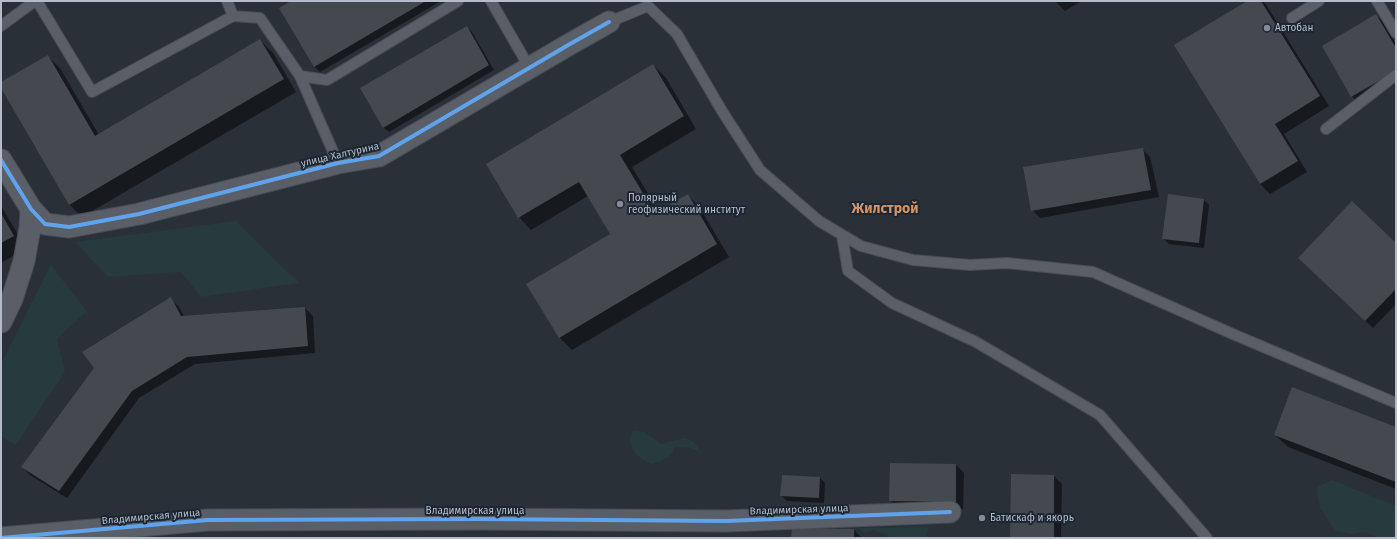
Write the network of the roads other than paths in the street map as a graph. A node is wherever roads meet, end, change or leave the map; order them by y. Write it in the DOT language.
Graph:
graph roads {
  1 [pos="36,1"];
  2 [pos="227,1"];
  3 [pos="458,1"];
  4 [pos="491,1"];
  5 [pos="1319,1"];
  6 [pos="1377,1"];
  7 [pos="651,3"];
  8 [pos="233,16"];
  9 [pos="1292,18"];
  10 [pos="609,22"];
  11 [pos="1,26"];
  12 [pos="1396,33"];
  13 [pos="529,68"];
  14 [pos="300,76"];
  15 [pos="1396,76"];
  16 [pos="1326,129"];
  17 [pos="1,160"];
  18 [pos="338,163"];
  19 [pos="31,208"];
  20 [pos="842,235"];
  21 [pos="6,303"];
  22 [pos="1,322"];
  23 [pos="1396,403"];
  24 [pos="950,512"];
  25 [pos="79,535"];
  26 [pos="1,538"];
  27 [pos="1207,538"];
  1 -- 8 [label="lane"];
  1 -- 11 [label="lane"];
  2 -- 8 [label="lane"];
  3 -- 14 [label="lane"];
  4 -- 13 [label="lane"];
  5 -- 9 [label="lane"];
  6 -- 12 [label="lane"];
  7 -- 10 [label="lane"];
  7 -- 20 [label="lane"];
  8 -- 14 [label="lane"];
  10 -- 13 [label="street, улица Халтурина"];
  13 -- 18 [label="street, улица Халтурина"];
  14 -- 18 [label="lane"];
  15 -- 16 [label="lane"];
  17 -- 19 [label="street, улица Халтурина"];
  18 -- 19 [label="street, улица Халтурина"];
  19 -- 21 [label="street"];
  20 -- 23 [label="lane"];
  20 -- 27 [label="lane"];
  21 -- 22 [label="street"];
  24 -- 25 [label="street, Владимирская улица"];
  25 -- 26 [label="street, Владимирская улица"];
}
